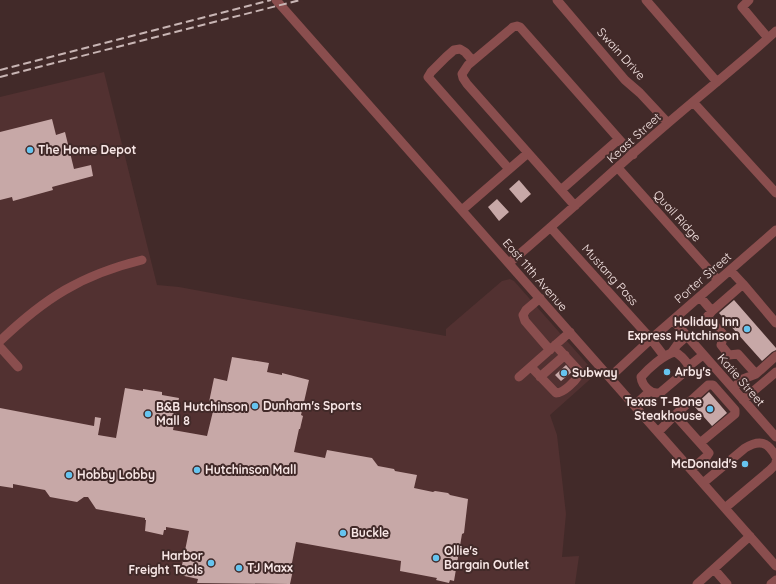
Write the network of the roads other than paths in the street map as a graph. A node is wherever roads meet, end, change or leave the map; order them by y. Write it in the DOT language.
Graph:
graph roads {
  1 [pos="276,0"];
  2 [pos="557,0"];
  3 [pos="646,0"];
  4 [pos="749,0"];
  5 [pos="776,31"];
  6 [pos="768,38"];
  7 [pos="473,61"];
  8 [pos="718,82"];
  9 [pos="694,103"];
  10 [pos="668,123"];
  11 [pos="619,139"];
  12 [pos="528,153"];
  13 [pos="633,155"];
  14 [pos="618,168"];
  15 [pos="509,169"];
  16 [pos="560,190"];
  17 [pos="776,193"];
  18 [pos="575,206"];
  19 [pos="462,210"];
  20 [pos="551,228"];
  21 [pos="776,230"];
  22 [pos="142,260"];
  23 [pos="509,263"];
  24 [pos="730,270"];
  25 [pos="718,280"];
  26 [pos="743,284"];
  27 [pos="700,297"];
  28 [pos="540,298"];
  29 [pos="712,312"];
  30 [pos="672,320"];
  31 [pos="776,323"];
  32 [pos="570,332"];
  33 [pos="687,336"];
  34 [pos="651,339"];
  35 [pos="0,341"];
  36 [pos="0,347"];
  37 [pos="553,347"];
  38 [pos="668,354"];
  39 [pos="703,355"];
  40 [pos="565,356"];
  41 [pos="776,356"];
  42 [pos="689,366"];
  43 [pos="18,367"];
  44 [pos="531,367"];
  45 [pos="776,373"];
  46 [pos="756,374"];
  47 [pos="520,377"];
  48 [pos="540,377"];
  49 [pos="610,377"];
  50 [pos="733,388"];
  51 [pos="650,391"];
  52 [pos="744,400"];
  53 [pos="635,405"];
  54 [pos="675,415"];
  55 [pos="658,432"];
  56 [pos="774,432"];
  57 [pos="700,443"];
  58 [pos="776,457"];
  59 [pos="776,462"];
  60 [pos="691,470"];
  61 [pos="703,483"];
  62 [pos="725,508"];
  63 [pos="750,536"];
  64 [pos="776,565"];
  65 [pos="714,569"];
  66 [pos="776,580"];
  67 [pos="697,584"];
  68 [pos="727,584"];
  69 [pos="771,584"];
  1 -- 19 [label="street, East 11th Avenue"];
  2 -- 10 [label="street, Swain Drive"];
  3 -- 8 [label="street"];
  4 -- 6 [label="street"];
  5 -- 6 [label="street, Keast Street"];
  6 -- 8 [label="street, Keast Street"];
  7 -- 11 [label="street"];
  7 -- 12 [label="street"];
  7 -- 15 [label="street"];
  8 -- 9 [label="street, Keast Street"];
  9 -- 10 [label="street, Keast Street"];
  9 -- 17 [label="street"];
  10 -- 13 [label="street, Keast Street"];
  11 -- 13 [label="street"];
  11 -- 16 [label="street"];
  12 -- 15 [label="street"];
  12 -- 16 [label="street"];
  13 -- 14 [label="street, Keast Street"];
  14 -- 18 [label="street, Keast Street"];
  14 -- 25 [label="street, Quail Ridge"];
  15 -- 19 [label="street"];
  16 -- 18 [label="street"];
  18 -- 20 [label="street, Keast Street"];
  19 -- 23 [label="street, East 11th Avenue"];
  20 -- 23 [label="street, Keast Street"];
  20 -- 34 [label="street, Mustang Pass"];
  21 -- 24 [label="street, Porter Street"];
  22 -- 35 [label="street"];
  23 -- 28 [label="street, East 11th Avenue"];
  24 -- 25 [label="street, Porter Street"];
  24 -- 26 [label="street"];
  25 -- 27 [label="street, Porter Street"];
  26 -- 29 [label="street"];
  26 -- 31 [label="street"];
  27 -- 29 [label="street"];
  27 -- 30 [label="street, Porter Street"];
  28 -- 32 [label="street, East 11th Avenue"];
  28 -- 37 [label="street"];
  29 -- 46 [label="street"];
  30 -- 33 [label="street, Katie Street"];
  30 -- 34 [label="street, Porter Street"];
  32 -- 37 [label="street"];
  32 -- 49 [label="street, East 11th Avenue"];
  33 -- 38 [label="street"];
  33 -- 39 [label="street, Katie Street"];
  34 -- 38 [label="street, Mustang Pass"];
  34 -- 49 [label="street, Porter Street"];
  36 -- 43 [label="street"];
  37 -- 40 [label="street"];
  37 -- 44 [label="street"];
  38 -- 42 [label="street, Mustang Pass"];
  38 -- 51 [label="street"];
  39 -- 42 [label="street"];
  39 -- 50 [label="street, Katie Street"];
  40 -- 48 [label="street"];
  40 -- 48 [label="street"];
  41 -- 46 [label="street"];
  42 -- 51 [label="street"];
  44 -- 47 [label="street"];
  44 -- 48 [label="street"];
  45 -- 52 [label="street"];
  46 -- 50 [label="street"];
  49 -- 53 [label="street, East 11th Avenue"];
  50 -- 52 [label="street, Katie Street"];
  51 -- 53 [label="street"];
  52 -- 56 [label="street, Katie Street"];
  53 -- 55 [label="street, East 11th Avenue"];
  54 -- 55 [label="street"];
  54 -- 57 [label="street"];
  54 -- 57 [label="street"];
  55 -- 60 [label="street, East 11th Avenue"];
  57 -- 60 [label="street"];
  58 -- 61 [label="street"];
  59 -- 62 [label="street"];
  60 -- 61 [label="street, East 11th Avenue"];
  61 -- 62 [label="street, East 11th Avenue"];
  62 -- 63 [label="street, East 11th Avenue"];
  63 -- 64 [label="street, East 11th Avenue"];
  63 -- 65 [label="street"];
  65 -- 67 [label="street"];
  65 -- 68 [label="street"];
  66 -- 69 [label="street"];
}
